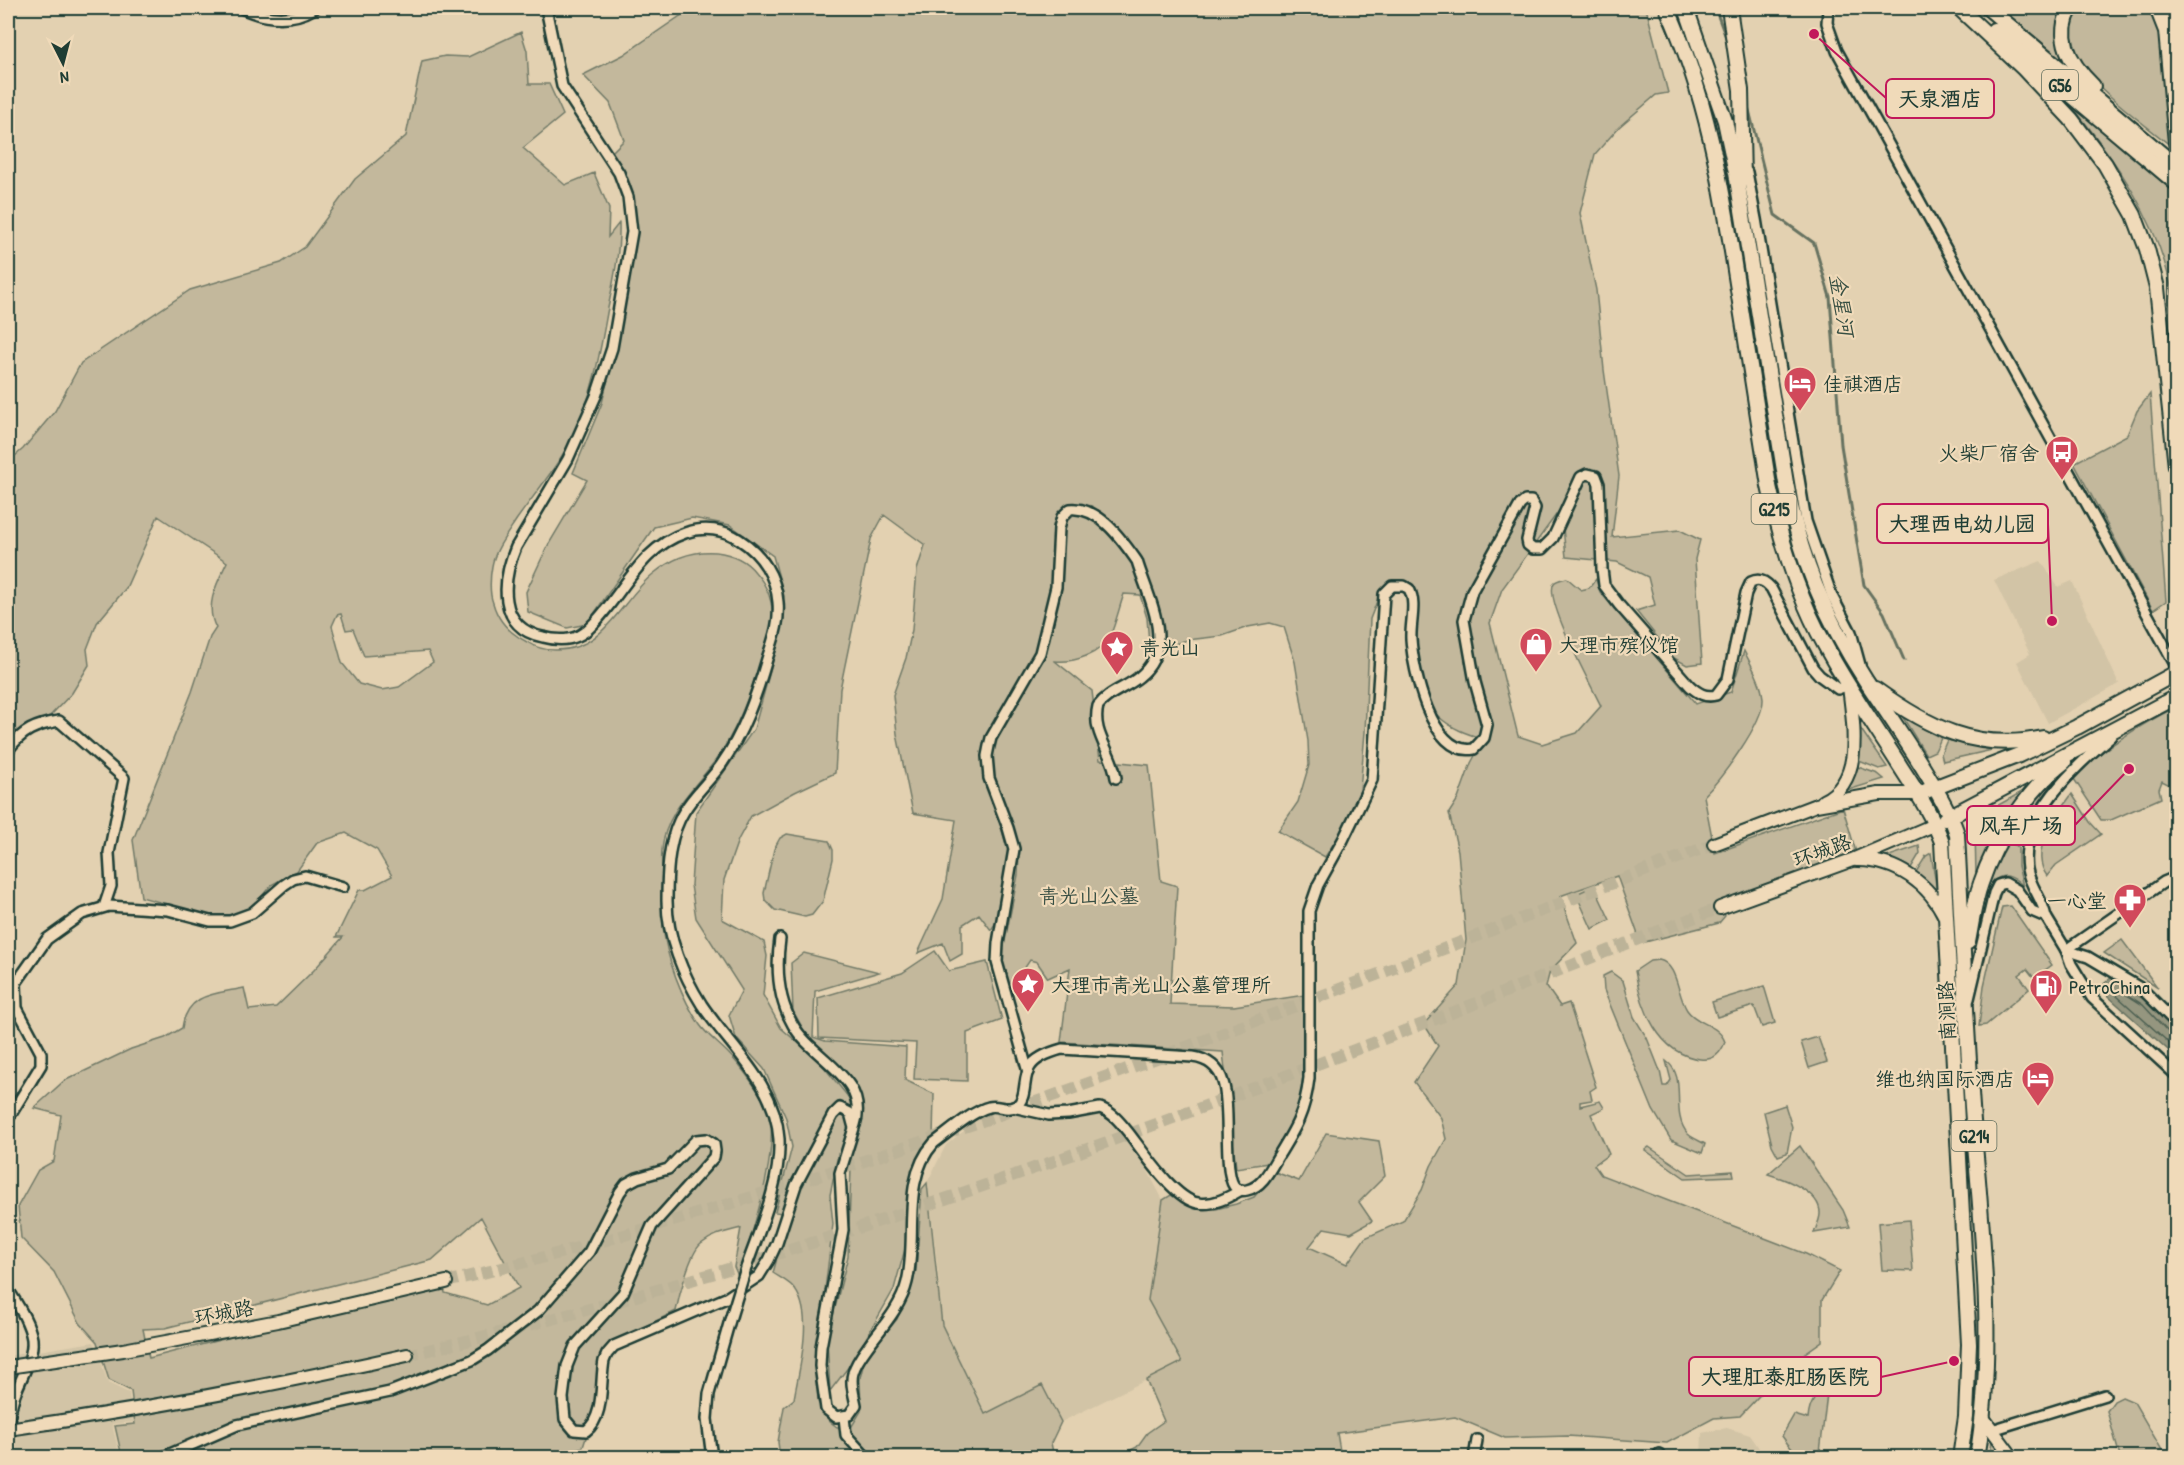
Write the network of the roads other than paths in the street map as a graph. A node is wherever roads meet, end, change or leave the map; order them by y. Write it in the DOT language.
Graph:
graph roads {
  1 [pos="242,8"];
  2 [pos="315,8"];
  3 [pos="546,8"];
  4 [pos="1667,8"];
  5 [pos="1686,8"];
  6 [pos="1729,8"];
  7 [pos="1828,8"];
  8 [pos="1959,8"];
  9 [pos="1968,8"];
  10 [pos="1988,8"];
  11 [pos="2071,8"];
  12 [pos="2157,8"];
  13 [pos="2165,8"];
  14 [pos="2176,63"];
  15 [pos="2176,143"];
  16 [pos="2152,145"];
  17 [pos="1743,156"];
  18 [pos="2176,166"];
  19 [pos="2176,183"];
  20 [pos="1744,220"];
  21 [pos="1728,224"];
  22 [pos="2176,348"];
  23 [pos="2168,380"];
  24 [pos="2176,467"];
  25 [pos="2176,666"];
  26 [pos="2176,673"];
  27 [pos="1866,681"];
  28 [pos="1849,685"];
  29 [pos="2176,697"];
  30 [pos="2126,724"];
  31 [pos="2068,731"];
  32 [pos="2089,743"];
  33 [pos="8,750"];
  34 [pos="1116,778"];
  35 [pos="1934,787"];
  36 [pos="1919,794"];
  37 [pos="1816,805"];
  38 [pos="1952,816"];
  39 [pos="1936,824"];
  40 [pos="1714,844"];
  41 [pos="1852,860"];
  42 [pos="2176,877"];
  43 [pos="343,887"];
  44 [pos="104,907"];
  45 [pos="1720,908"];
  46 [pos="2046,917"];
  47 [pos="1947,921"];
  48 [pos="780,939"];
  49 [pos="2066,950"];
  50 [pos="1964,968"];
  51 [pos="1965,1015"];
  52 [pos="2176,1023"];
  53 [pos="1028,1072"];
  54 [pos="2176,1076"];
  55 [pos="1013,1107"];
  56 [pos="8,1119"];
  57 [pos="854,1128"];
  58 [pos="1241,1190"];
  59 [pos="762,1221"];
  60 [pos="782,1227"];
  61 [pos="446,1282"];
  62 [pos="8,1289"];
  63 [pos="407,1355"];
  64 [pos="8,1367"];
  65 [pos="2105,1395"];
  66 [pos="844,1417"];
  67 [pos="1988,1424"];
  68 [pos="8,1429"];
  69 [pos="1477,1440"];
  70 [pos="161,1458"];
  71 [pos="712,1458"];
  72 [pos="867,1458"];
  73 [pos="1473,1458"];
  74 [pos="1960,1458"];
  75 [pos="1977,1458"];
  76 [pos="2013,1458"];
  1 -- 2 [label="street"];
  3 -- 59 [label="street"];
  4 -- 21 [label="highway, G215"];
  5 -- 20 [label="highway"];
  6 -- 17 [label="highway, G215"];
  7 -- 25 [label="street"];
  8 -- 23 [label="highway"];
  9 -- 19 [label="highway, G56"];
  10 -- 16 [label="highway, G56"];
  11 -- 16 [label="highway"];
  12 -- 15 [label="highway"];
  13 -- 14 [label="highway"];
  16 -- 18 [label="highway, G56"];
  17 -- 20 [label="highway, G215"];
  17 -- 27 [label="street"];
  20 -- 21 [label="highway"];
  20 -- 27 [label="highway, G215"];
  21 -- 28 [label="highway, G215"];
  22 -- 23 [label="highway"];
  23 -- 24 [label="highway"];
  26 -- 31 [label="highway"];
  27 -- 31 [label="highway"];
  27 -- 35 [label="highway, G215"];
  28 -- 36 [label="highway, G215"];
  28 -- 37 [label="main road"];
  28 -- 58 [label="street"];
  29 -- 30 [label="highway"];
  30 -- 32 [label="highway"];
  30 -- 46 [label="street"];
  31 -- 35 [label="highway"];
  32 -- 38 [label="highway"];
  32 -- 50 [label="highway"];
  33 -- 44 [label="street"];
  34 -- 53 [label="street"];
  35 -- 36 [label="highway"];
  35 -- 38 [label="highway"];
  36 -- 37 [label="main road, 环城路"];
  36 -- 39 [label="highway, 南涧路"];
  37 -- 40 [label="main road, 环城路"];
  38 -- 39 [label="highway"];
  38 -- 50 [label="highway, 南涧路 / G214"];
  39 -- 41 [label="main road, 环城路"];
  39 -- 47 [label="highway, 南涧路 / G214"];
  41 -- 45 [label="main road, 环城路"];
  41 -- 47 [label="main road"];
  42 -- 49 [label="street"];
  43 -- 44 [label="street"];
  44 -- 56 [label="street"];
  46 -- 49 [label="street"];
  46 -- 51 [label="street"];
  47 -- 74 [label="highway, 南涧路 / G214"];
  48 -- 57 [label="street"];
  49 -- 52 [label="street"];
  49 -- 54 [label="street"];
  50 -- 51 [label="highway, 南涧路 / G214"];
  51 -- 67 [label="highway, 南涧路 / G214"];
  53 -- 55 [label="street"];
  53 -- 58 [label="street"];
  55 -- 58 [label="street"];
  55 -- 66 [label="street"];
  57 -- 60 [label="street"];
  57 -- 66 [label="street"];
  59 -- 60 [label="street"];
  59 -- 71 [label="street, bridge"];
  60 -- 70 [label="street"];
  61 -- 64 [label="main road, 环城路, bridge"];
  62 -- 68 [label="street"];
  63 -- 68 [label="main road"];
  65 -- 67 [label="street"];
  66 -- 72 [label="street"];
  67 -- 75 [label="highway, 南涧路 / G214"];
  67 -- 76 [label="main road"];
  69 -- 73 [label="street"];
}
